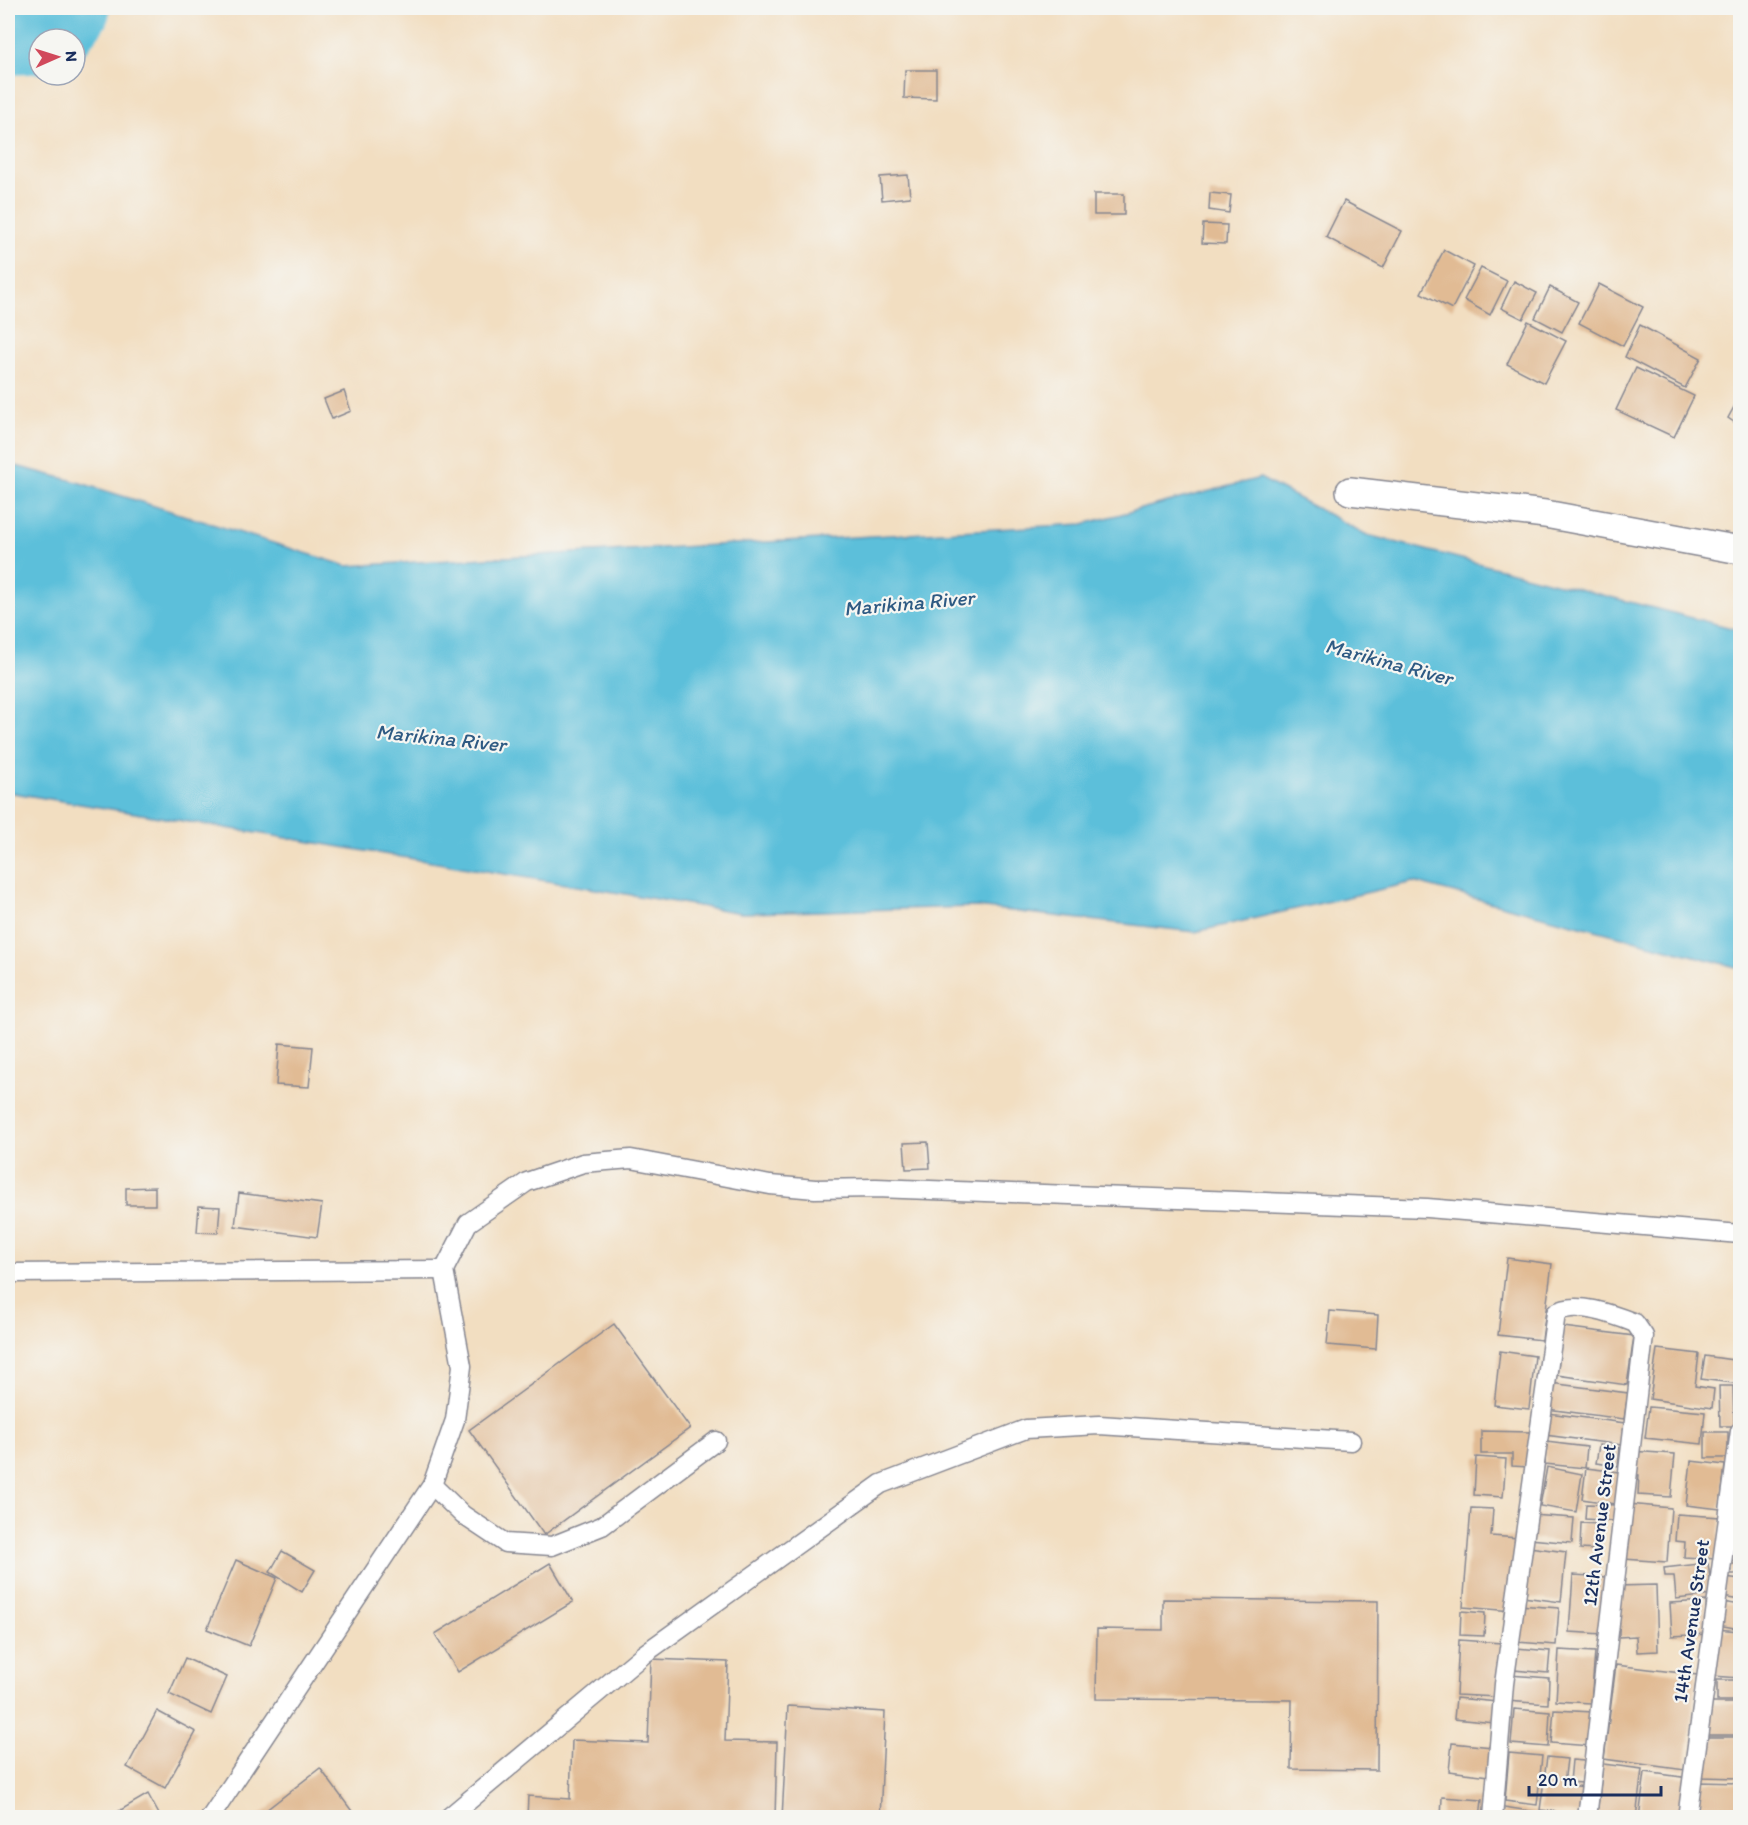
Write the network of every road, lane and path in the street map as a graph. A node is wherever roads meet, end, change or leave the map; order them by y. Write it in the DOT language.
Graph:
graph roads {
  1 [pos="1350,491"];
  2 [pos="1740,549"];
  3 [pos="1740,1234"];
  4 [pos="444,1270"];
  5 [pos="11,1274"];
  6 [pos="1740,1431"];
  7 [pos="716,1441"];
  8 [pos="1351,1441"];
  9 [pos="432,1485"];
  10 [pos="210,1818"];
  11 [pos="448,1818"];
  12 [pos="1493,1818"];
  13 [pos="1587,1818"];
  14 [pos="1687,1818"];
  1 -- 2 [label="street"];
  3 -- 4 [label="lane"];
  4 -- 5 [label="lane"];
  4 -- 9 [label="lane"];
  6 -- 14 [label="lane, 14th Avenue Street"];
  7 -- 9 [label="lane"];
  8 -- 11 [label="lane"];
  9 -- 10 [label="lane"];
  12 -- 13 [label="lane, 12th Avenue Street"];
}
